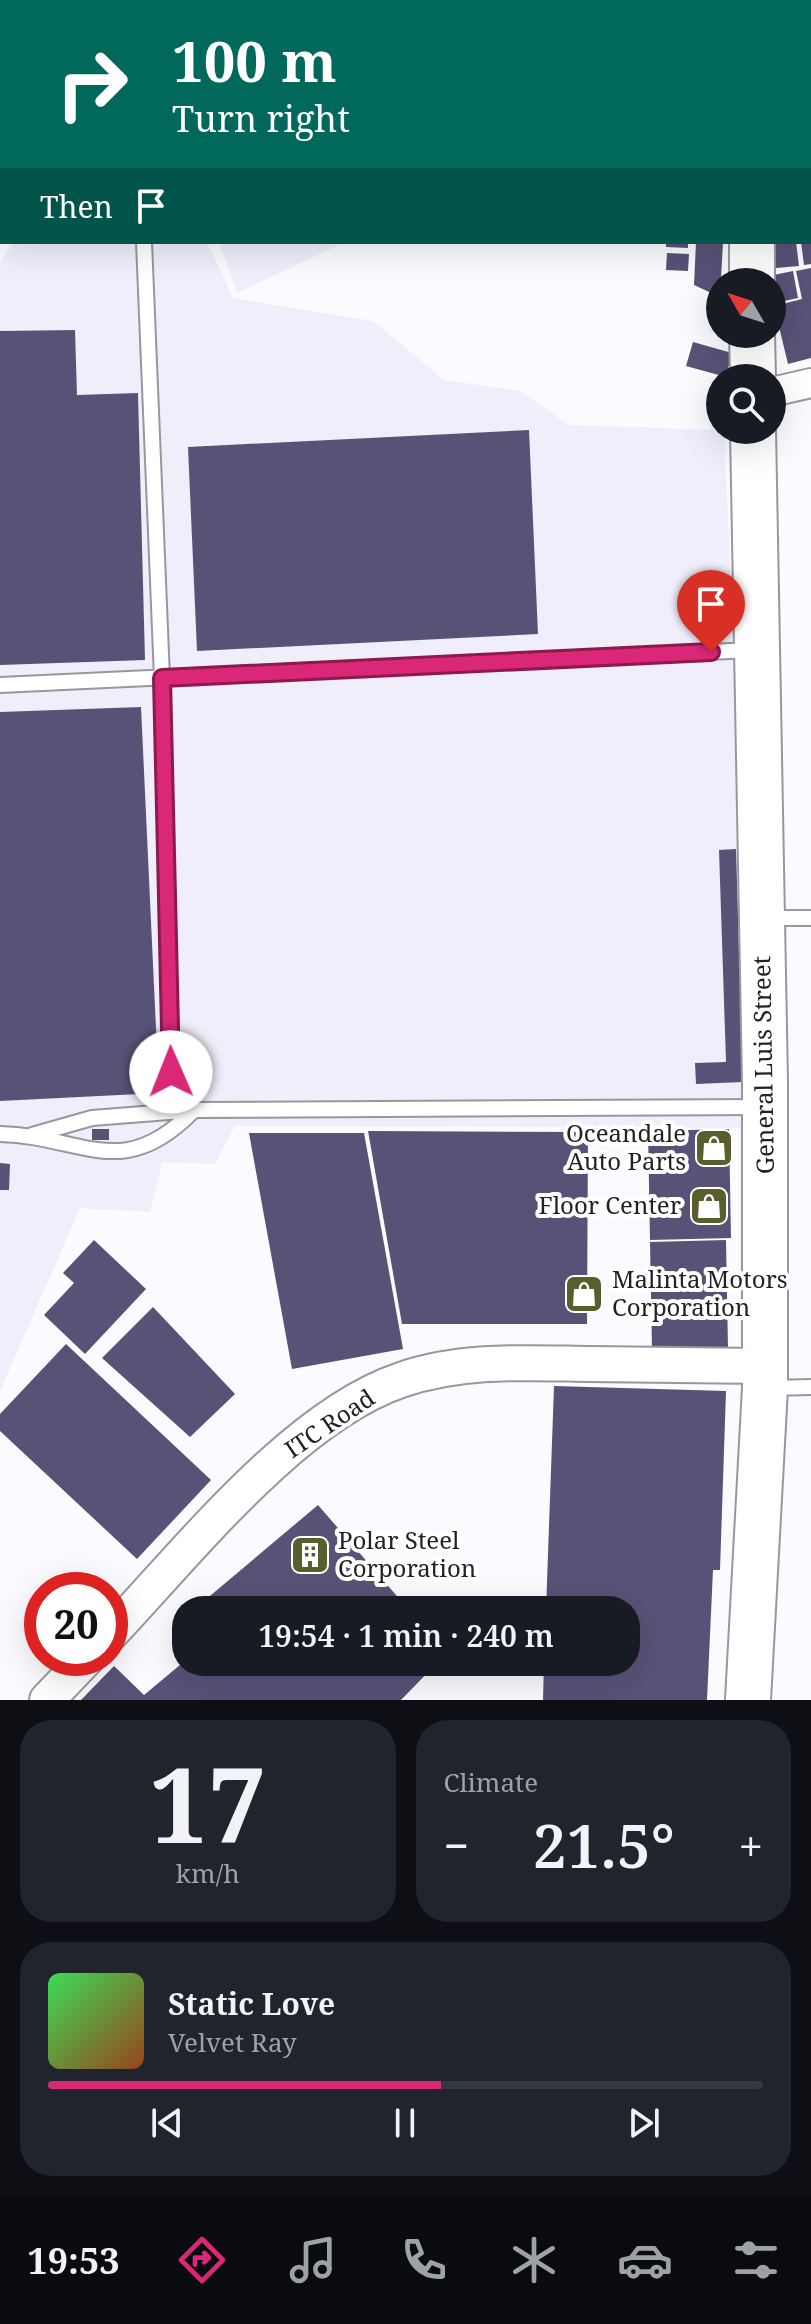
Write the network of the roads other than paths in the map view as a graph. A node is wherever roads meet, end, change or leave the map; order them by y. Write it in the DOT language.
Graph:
graph roads {
  1 [pos="144,244"];
  2 [pos="752,244"];
  3 [pos="752,268"];
  4 [pos="811,383"];
  5 [pos="786,389"];
  6 [pos="753,444"];
  7 [pos="757,650"];
  8 [pos="162,678"];
  9 [pos="0,685"];
  10 [pos="811,918"];
  11 [pos="762,919"];
  12 [pos="171,1072"];
  13 [pos="765,1107"];
  14 [pos="194,1110"];
  15 [pos="0,1134"];
  16 [pos="32,1135"];
  17 [pos="765,1377"];
  18 [pos="811,1387"];
  19 [pos="128,1615"];
  20 [pos="70,1676"];
  21 [pos="47,1700"];
  22 [pos="748,1700"];
  1 -- 8 [label="lane"];
  2 -- 3 [label="main road"];
  4 -- 5 [label="street"];
  6 -- 7 [label="main road, General Luis Street"];
  7 -- 8 [label="lane"];
  7 -- 11 [label="main road, General Luis Street"];
  8 -- 9 [label="lane"];
  8 -- 12 [label="lane"];
  10 -- 11 [label="lane"];
  11 -- 13 [label="main road, General Luis Street"];
  13 -- 14 [label="lane"];
  13 -- 17 [label="main road, General Luis Street"];
  14 -- 16 [label="lane"];
  14 -- 16 [label="lane"];
  15 -- 16 [label="lane"];
  17 -- 18 [label="lane"];
  17 -- 19 [label="street, ITC Road"];
  17 -- 22 [label="main road, General Luis Street"];
  20 -- 21 [label="street"];
}
